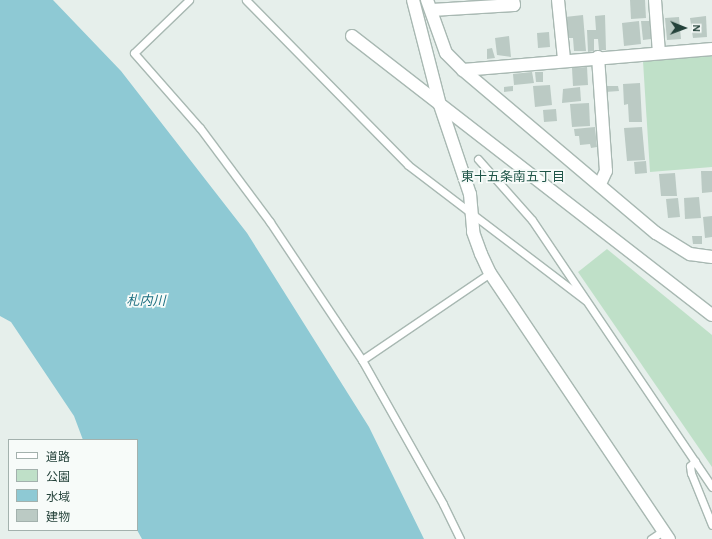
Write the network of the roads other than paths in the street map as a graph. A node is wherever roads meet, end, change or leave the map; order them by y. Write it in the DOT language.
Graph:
graph roads {
  1 [pos="189,0"];
  2 [pos="246,0"];
  3 [pos="413,0"];
  4 [pos="513,0"];
  5 [pos="558,0"];
  6 [pos="655,0"];
  7 [pos="429,5"];
  8 [pos="352,36"];
  9 [pos="712,49"];
  10 [pos="659,53"];
  11 [pos="598,57"];
  12 [pos="564,59"];
  13 [pos="463,70"];
  14 [pos="440,106"];
  15 [pos="478,159"];
  16 [pos="600,184"];
  17 [pos="472,214"];
  18 [pos="712,257"];
  19 [pos="490,273"];
  20 [pos="585,300"];
  21 [pos="712,315"];
  22 [pos="362,360"];
  23 [pos="695,461"];
  24 [pos="712,486"];
  25 [pos="712,525"];
  26 [pos="666,535"];
  27 [pos="460,539"];
  28 [pos="651,539"];
  1 -- 22 [label="lane"];
  2 -- 17 [label="lane"];
  3 -- 14 [label="street"];
  4 -- 7 [label="street"];
  5 -- 12 [label="street"];
  6 -- 10 [label="street"];
  7 -- 13 [label="street"];
  8 -- 14 [label="street"];
  9 -- 10 [label="street"];
  10 -- 11 [label="street"];
  11 -- 12 [label="street"];
  11 -- 16 [label="street"];
  12 -- 13 [label="street"];
  13 -- 16 [label="street"];
  14 -- 17 [label="street"];
  14 -- 21 [label="street"];
  15 -- 20 [label="lane"];
  16 -- 18 [label="street"];
  17 -- 19 [label="street"];
  17 -- 20 [label="lane"];
  19 -- 22 [label="lane"];
  19 -- 26 [label="street"];
  20 -- 23 [label="lane"];
  22 -- 27 [label="lane"];
  23 -- 24 [label="lane"];
  23 -- 25 [label="lane"];
  26 -- 28 [label="lane"];
}
